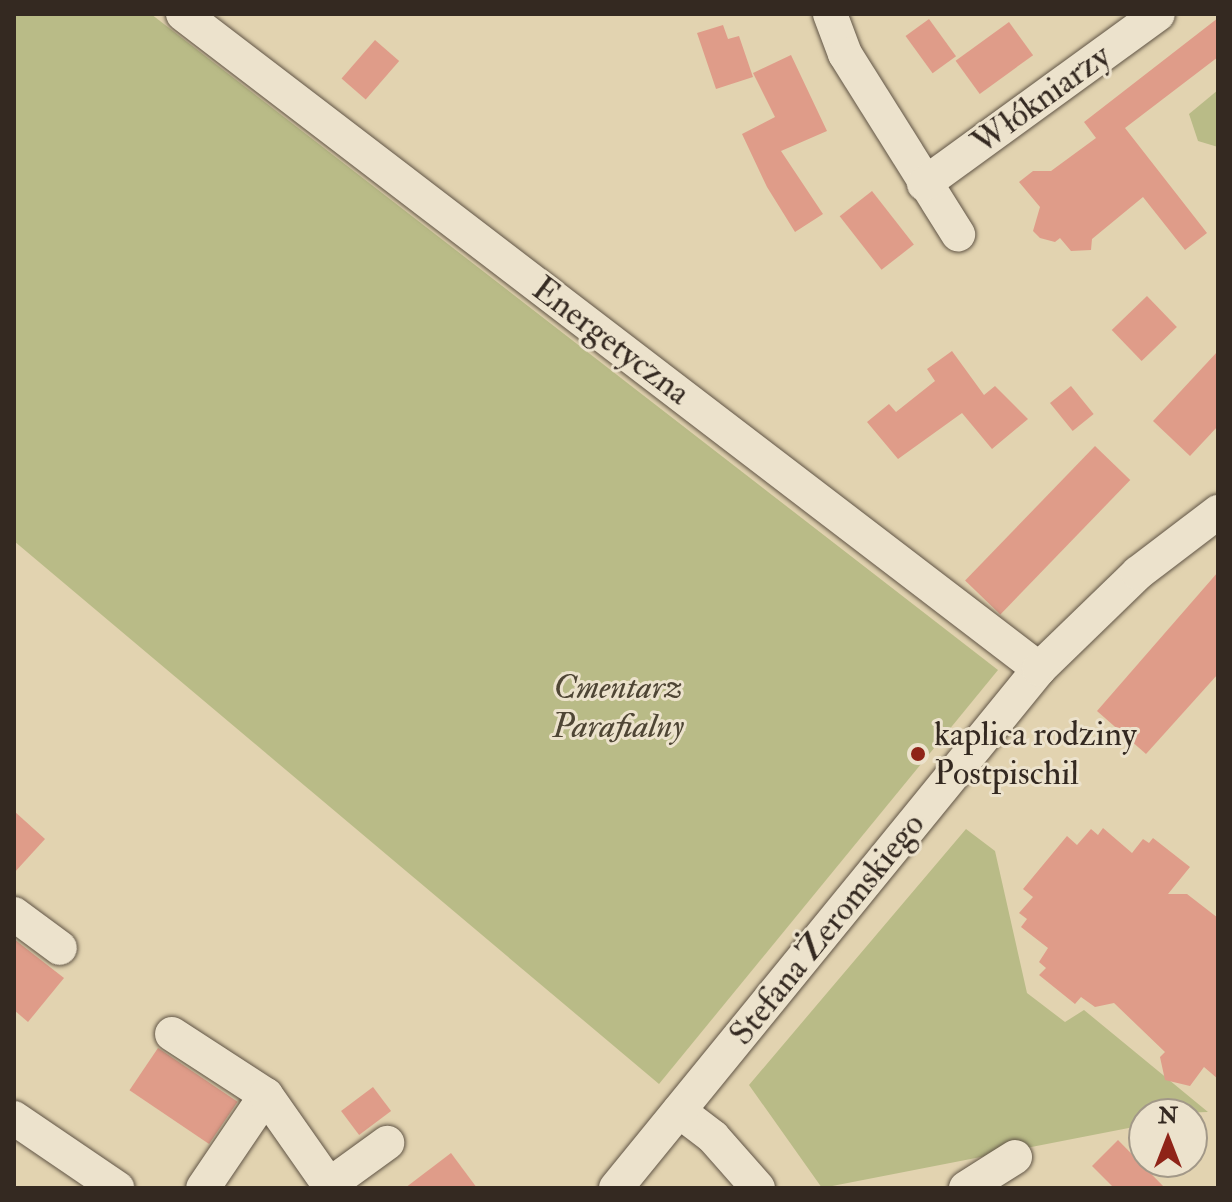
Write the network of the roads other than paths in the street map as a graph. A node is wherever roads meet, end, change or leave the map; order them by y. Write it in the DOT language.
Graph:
graph roads {
  1 [pos="183,14"];
  2 [pos="830,14"];
  3 [pos="1158,14"];
  4 [pos="924,184"];
  5 [pos="958,234"];
  6 [pos="1218,512"];
  7 [pos="1039,669"];
  8 [pos="14,914"];
  9 [pos="60,948"];
  10 [pos="172,1034"];
  11 [pos="266,1095"];
  12 [pos="679,1111"];
  13 [pos="14,1118"];
  14 [pos="387,1143"];
  15 [pos="1015,1157"];
  16 [pos="117,1188"];
  17 [pos="203,1188"];
  18 [pos="616,1188"];
  19 [pos="758,1188"];
  20 [pos="966,1188"];
  1 -- 7 [label="street, Energetyczna"];
  2 -- 4 [label="street"];
  3 -- 4 [label="street, Włókniarzy"];
  4 -- 5 [label="street"];
  6 -- 7 [label="street, Stefana Żeromskiego"];
  7 -- 12 [label="street, Stefana Żeromskiego"];
  8 -- 9 [label="street"];
  10 -- 11 [label="street"];
  11 -- 14 [label="street"];
  11 -- 17 [label="street"];
  12 -- 18 [label="street, Stefana Żeromskiego"];
  12 -- 19 [label="street"];
  13 -- 16 [label="street"];
  15 -- 20 [label="street"];
}
